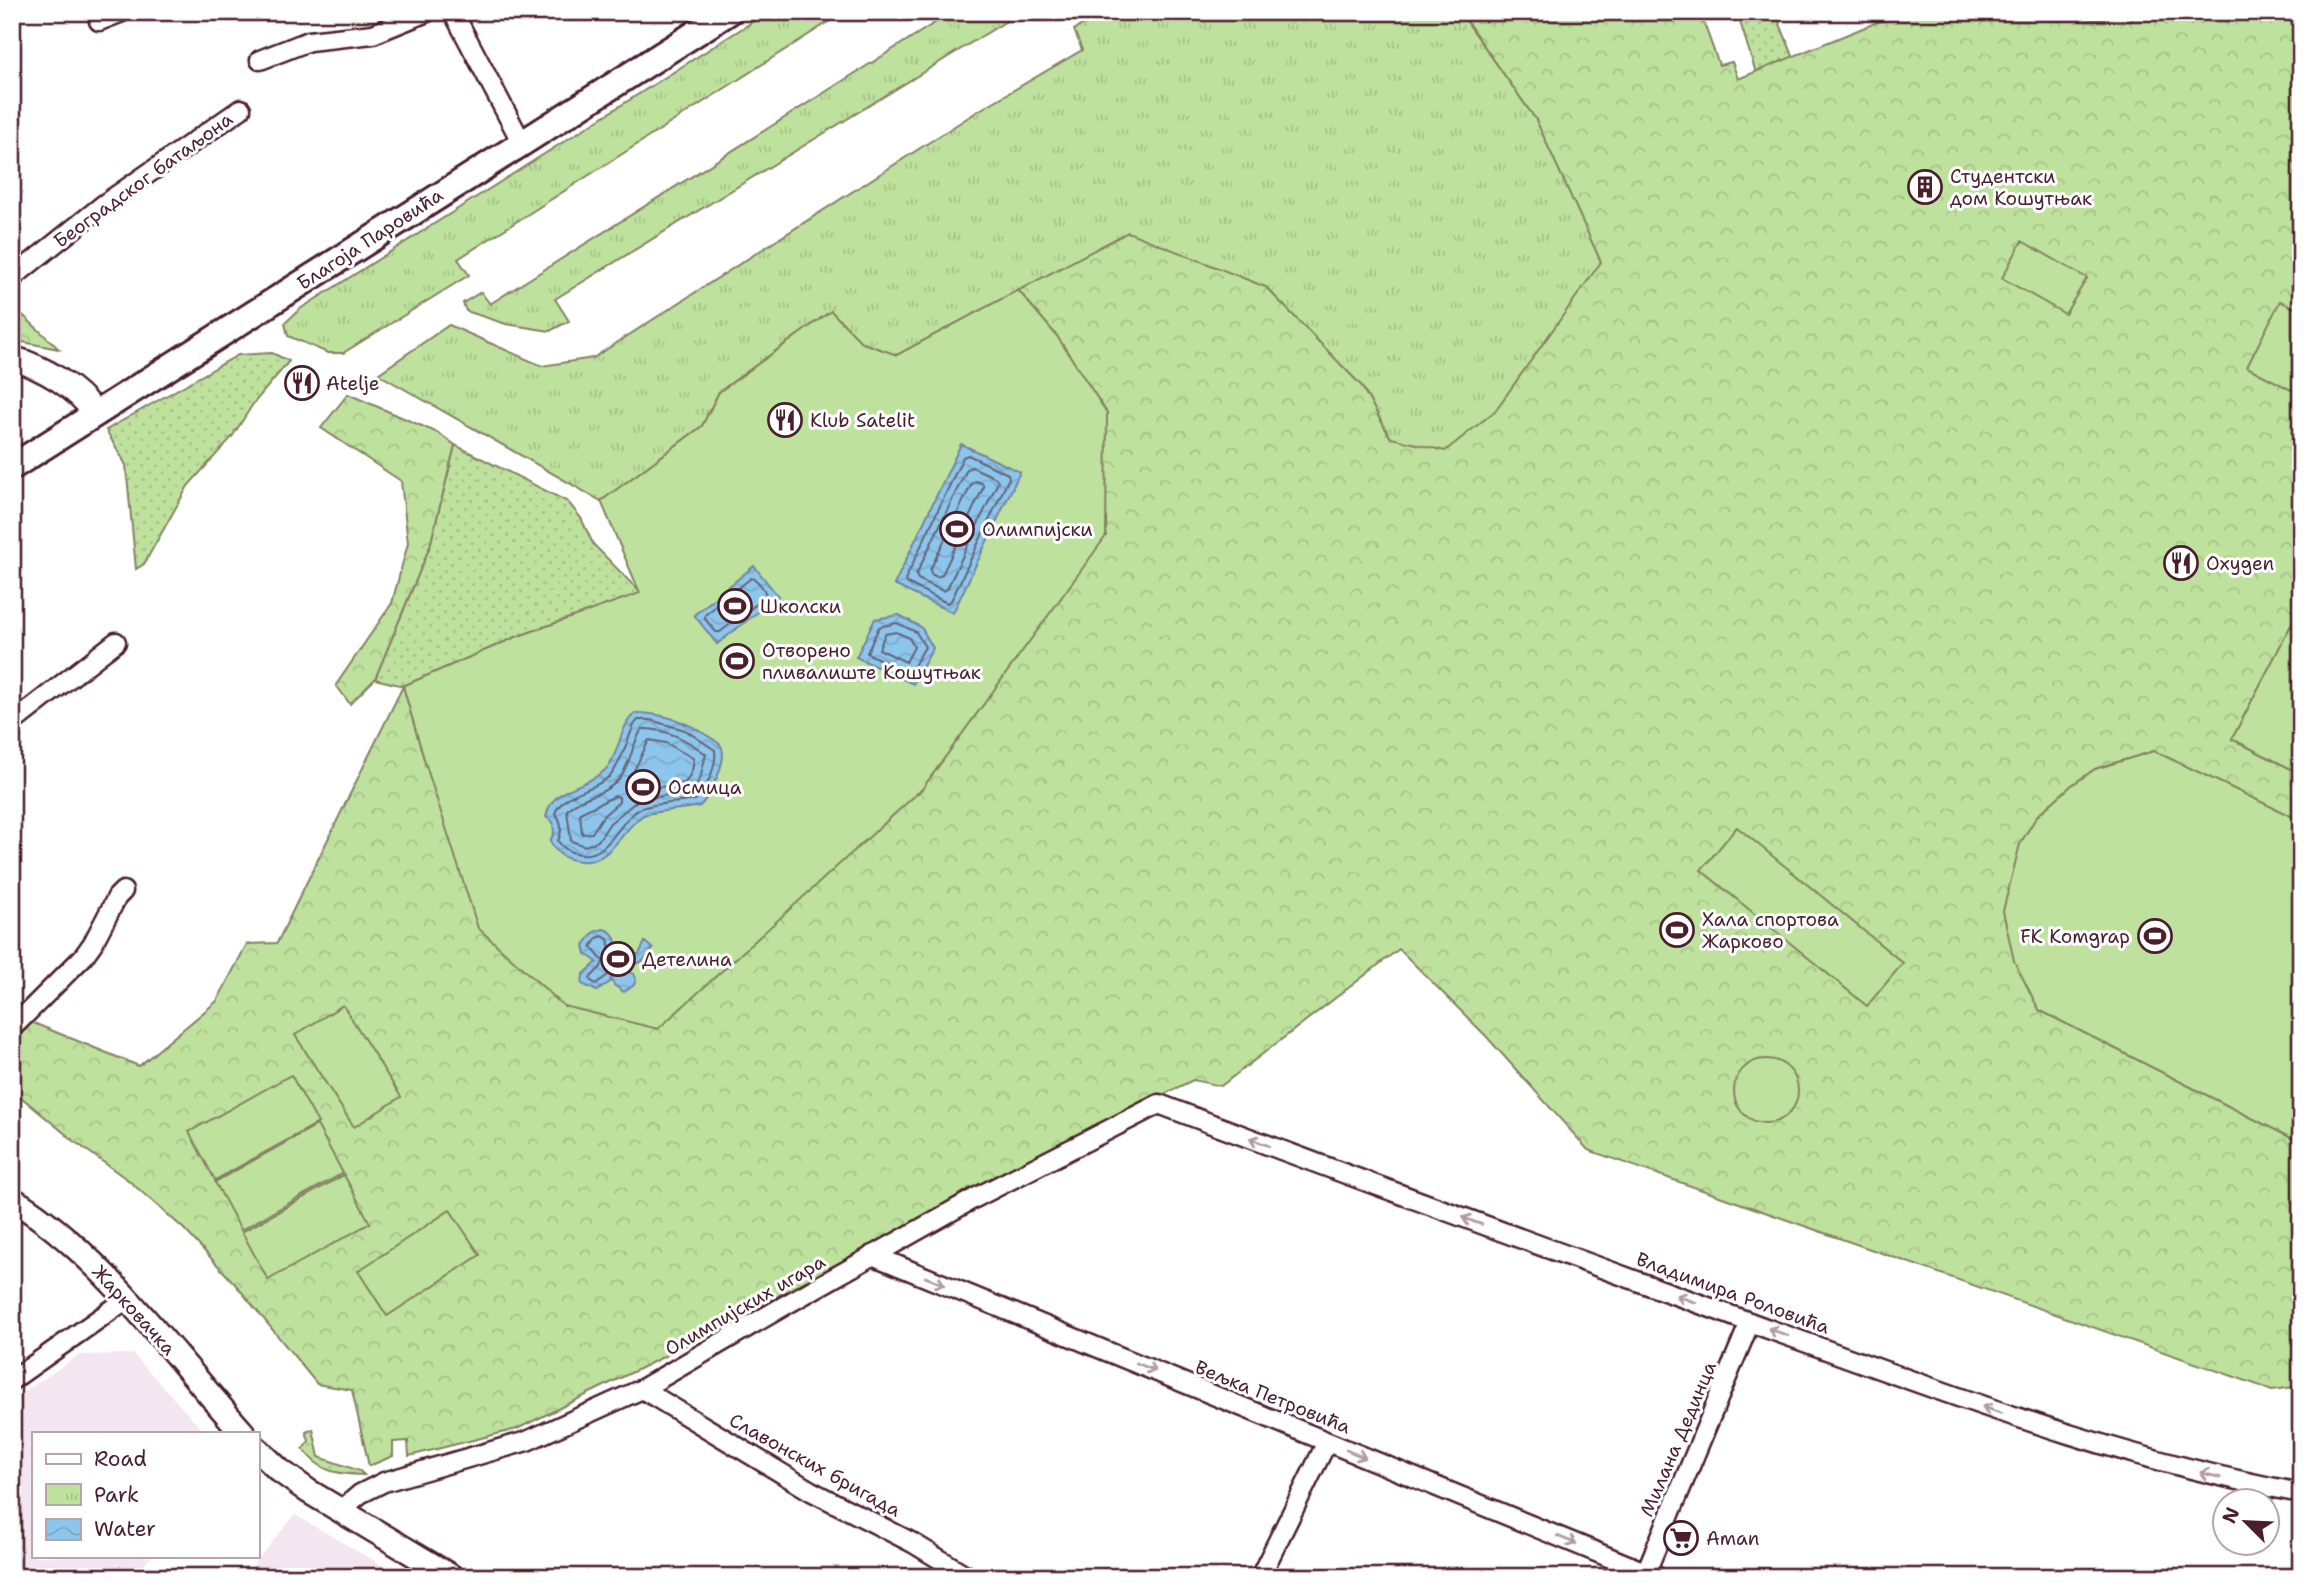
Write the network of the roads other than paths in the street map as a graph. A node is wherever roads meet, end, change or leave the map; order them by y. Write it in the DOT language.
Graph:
graph roads {
  1 [pos="122,12"];
  2 [pos="427,12"];
  3 [pos="453,12"];
  4 [pos="729,12"];
  5 [pos="99,20"];
  6 [pos="260,60"];
  7 [pos="241,109"];
  8 [pos="522,143"];
  9 [pos="12,278"];
  10 [pos="12,358"];
  11 [pos="96,414"];
  12 [pos="12,467"];
  13 [pos="116,642"];
  14 [pos="12,723"];
  15 [pos="123,891"];
  16 [pos="12,1028"];
  17 [pos="1160,1104"];
  18 [pos="12,1199"];
  19 [pos="872,1255"];
  20 [pos="127,1299"];
  21 [pos="1750,1322"];
  22 [pos="12,1380"];
  23 [pos="642,1389"];
  24 [pos="242,1432"];
  25 [pos="1327,1442"];
  26 [pos="259,1451"];
  27 [pos="2301,1493"];
  28 [pos="340,1511"];
  29 [pos="1651,1574"];
  30 [pos="452,1577"];
  31 [pos="968,1577"];
  32 [pos="1260,1577"];
  1 -- 5 [label="street"];
  2 -- 6 [label="street"];
  3 -- 8 [label="street"];
  4 -- 8 [label="main road, Благоја Паровића"];
  7 -- 9 [label="street, Београдског батаљона"];
  8 -- 11 [label="main road, Благоја Паровића"];
  10 -- 11 [label="street"];
  11 -- 12 [label="main road, Благоја Паровића"];
  13 -- 14 [label="street"];
  15 -- 16 [label="street"];
  17 -- 19 [label="street, Олимпијских игара"];
  21 -- 17 [label="street, Владимира Роловића, one-way"];
  18 -- 20 [label="street, Жарковачка"];
  19 -- 23 [label="street, Олимпијских игара"];
  19 -- 25 [label="street, Вељка Петровића, one-way"];
  20 -- 22 [label="street"];
  20 -- 24 [label="street, Жарковачка"];
  27 -- 21 [label="street, Владимира Роловића, one-way"];
  21 -- 29 [label="street, Милана Дединца"];
  23 -- 28 [label="street, Олимпијских игара"];
  23 -- 31 [label="street, Славонских бригада"];
  25 -- 29 [label="street, Вељка Петровића, one-way"];
  25 -- 32 [label="street"];
  26 -- 28 [label="street"];
  28 -- 30 [label="street"];
}
